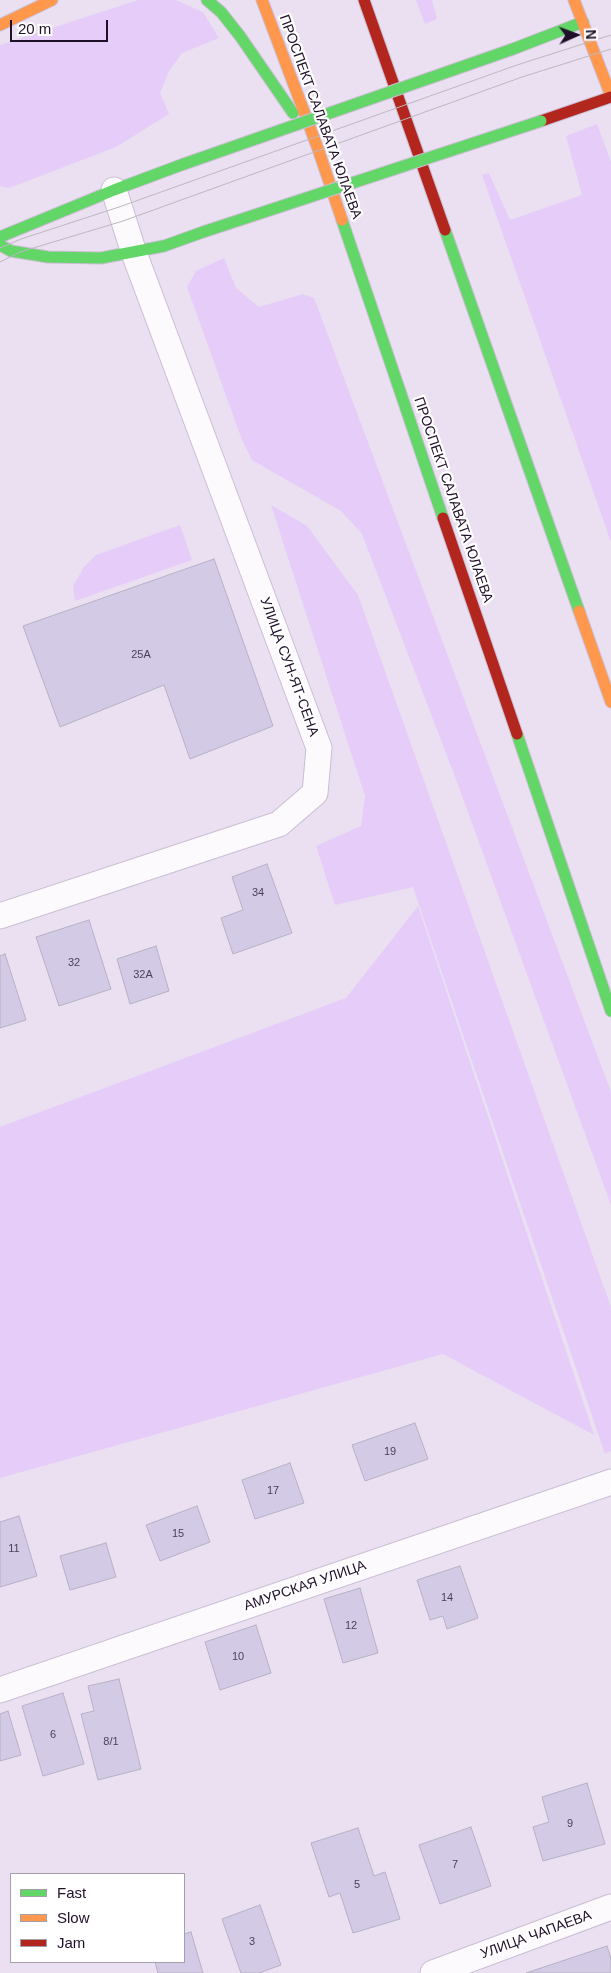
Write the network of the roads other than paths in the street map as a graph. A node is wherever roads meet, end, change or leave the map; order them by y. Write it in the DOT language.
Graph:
graph roads {
  1 [pos="52,0"];
  2 [pos="207,0"];
  3 [pos="262,0"];
  4 [pos="364,0"];
  5 [pos="574,0"];
  6 [pos="583,22"];
  7 [pos="0,24"];
  8 [pos="611,96"];
  9 [pos="318,149"];
  10 [pos="114,190"];
  11 [pos="0,237"];
  12 [pos="0,245"];
  13 [pos="134,253"];
  14 [pos="611,702"];
  15 [pos="0,916"];
  16 [pos="611,1011"];
  17 [pos="611,1482"];
  18 [pos="0,1690"];
  19 [pos="611,1907"];
  20 [pos="433,1973"];
  1 -- 7 [label="main road"];
  2 -- 9 [label="main road"];
  3 -- 9 [label="main road, ПРОСПЕКТ САЛАВАТА ЮЛАЕВА"];
  4 -- 14 [label="main road"];
  5 -- 6 [label="main road"];
  6 -- 8 [label="main road"];
  6 -- 10 [label="main road, bridge"];
  8 -- 13 [label="main road, bridge"];
  9 -- 16 [label="main road, ПРОСПЕКТ САЛАВАТА ЮЛАЕВА"];
  10 -- 11 [label="main road"];
  10 -- 13 [label="street, УЛИЦА СУН-ЯТ-СЕНА"];
  12 -- 13 [label="main road"];
  13 -- 15 [label="street, УЛИЦА СУН-ЯТ-СЕНА"];
  17 -- 18 [label="street, АМУРСКАЯ УЛИЦА"];
  19 -- 20 [label="street, УЛИЦА ЧАПАЕВА"];
}
